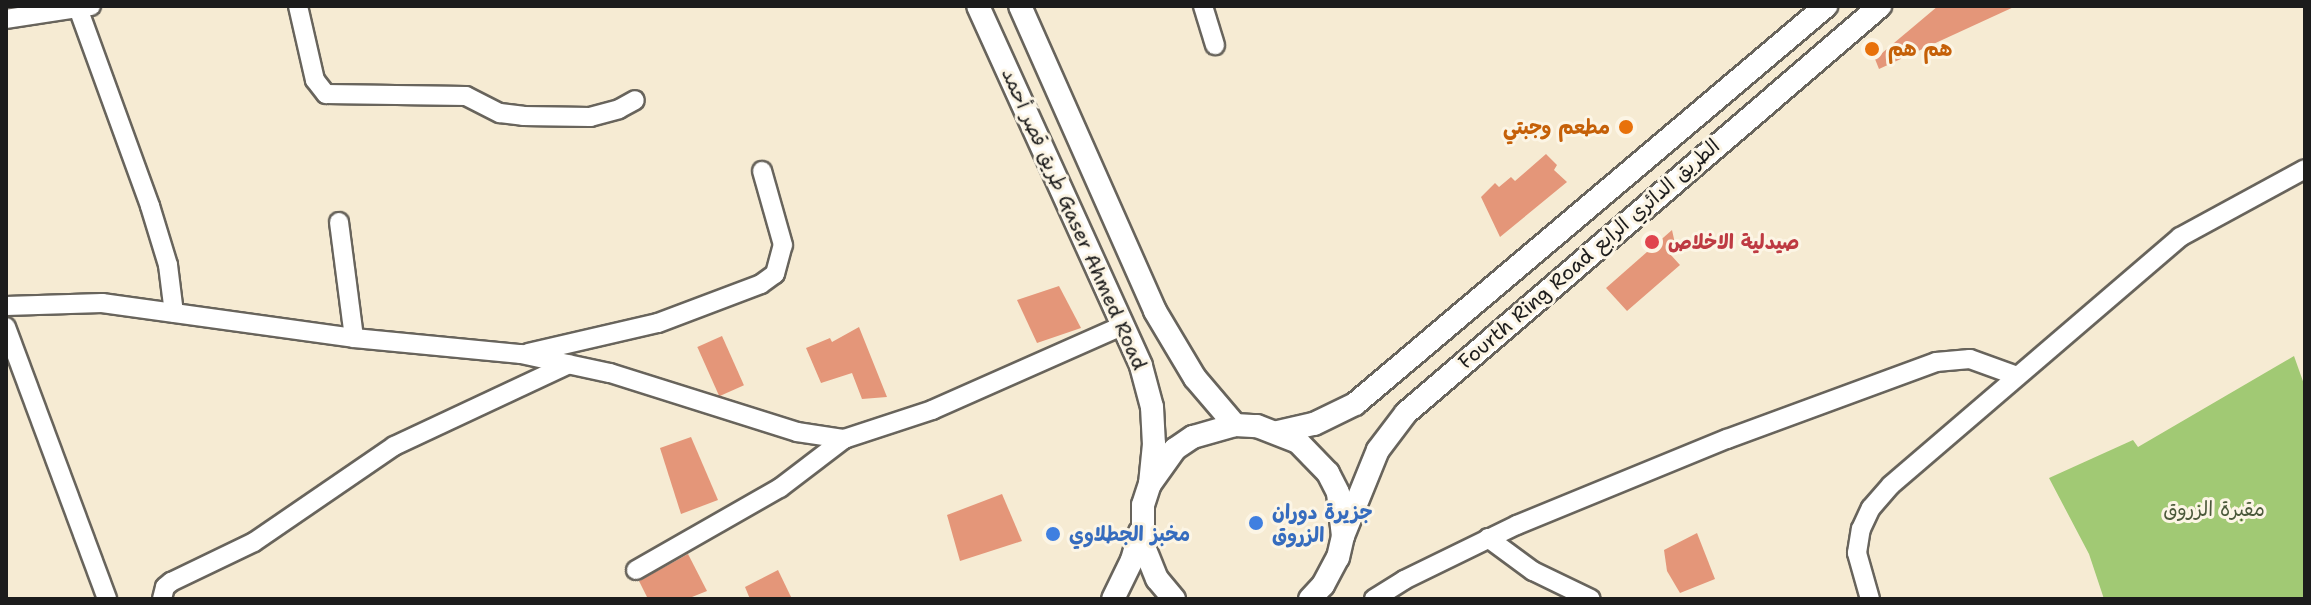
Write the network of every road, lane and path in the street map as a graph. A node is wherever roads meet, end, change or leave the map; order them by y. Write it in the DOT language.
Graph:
graph roads {
  1 [pos="298,6"];
  2 [pos="978,6"];
  3 [pos="1020,6"];
  4 [pos="1203,6"];
  5 [pos="1826,6"];
  6 [pos="1880,6"];
  7 [pos="85,7"];
  8 [pos="6,19"];
  9 [pos="1215,45"];
  10 [pos="635,100"];
  11 [pos="2305,169"];
  12 [pos="762,171"];
  13 [pos="339,222"];
  14 [pos="6,306"];
  15 [pos="174,313"];
  16 [pos="1124,325"];
  17 [pos="6,327"];
  18 [pos="354,338"];
  19 [pos="521,354"];
  20 [pos="569,364"];
  21 [pos="2017,376"];
  22 [pos="1235,425"];
  23 [pos="1278,432"];
  24 [pos="844,439"];
  25 [pos="1150,484"];
  26 [pos="1141,527"];
  27 [pos="1488,538"];
  28 [pos="1340,547"];
  29 [pos="636,570"];
  30 [pos="107,599"];
  31 [pos="162,599"];
  32 [pos="1113,599"];
  33 [pos="1174,599"];
  34 [pos="1310,599"];
  35 [pos="1334,599"];
  36 [pos="1374,599"];
  37 [pos="1591,599"];
  38 [pos="1870,599"];
  1 -- 10 [label="street"];
  2 -- 16 [label="main road, طريق قصر أحمد Gaser Ahmed Road"];
  3 -- 22 [label="main road, طريق قصر أحمد Gaser Ahmed Road"];
  4 -- 9 [label="street"];
  5 -- 23 [label="main road, Fourth Ring Road الطريق الدائري الرابع"];
  6 -- 28 [label="main road, Fourth Ring Road الطريق الدائري الرابع"];
  7 -- 8 [label="street"];
  7 -- 15 [label="street"];
  11 -- 21 [label="street"];
  12 -- 19 [label="street"];
  13 -- 18 [label="street"];
  14 -- 15 [label="street"];
  15 -- 18 [label="street"];
  16 -- 24 [label="street"];
  16 -- 25 [label="main road, طريق قصر أحمد Gaser Ahmed Road"];
  17 -- 30 [label="street"];
  18 -- 19 [label="street"];
  19 -- 20 [label="street"];
  20 -- 24 [label="street"];
  20 -- 31 [label="street"];
  21 -- 27 [label="street"];
  21 -- 38 [label="street"];
  22 -- 23 [label="main road"];
  22 -- 25 [label="main road"];
  23 -- 28 [label="main road"];
  24 -- 29 [label="street"];
  25 -- 26 [label="main road, طريق قصر أحمد Gaser Ahmed Road"];
  26 -- 32 [label="main road"];
  26 -- 33 [label="main road"];
  27 -- 36 [label="street"];
  27 -- 37 [label="street"];
  28 -- 34 [label="main road"];
  28 -- 35 [label="main road"];
}
